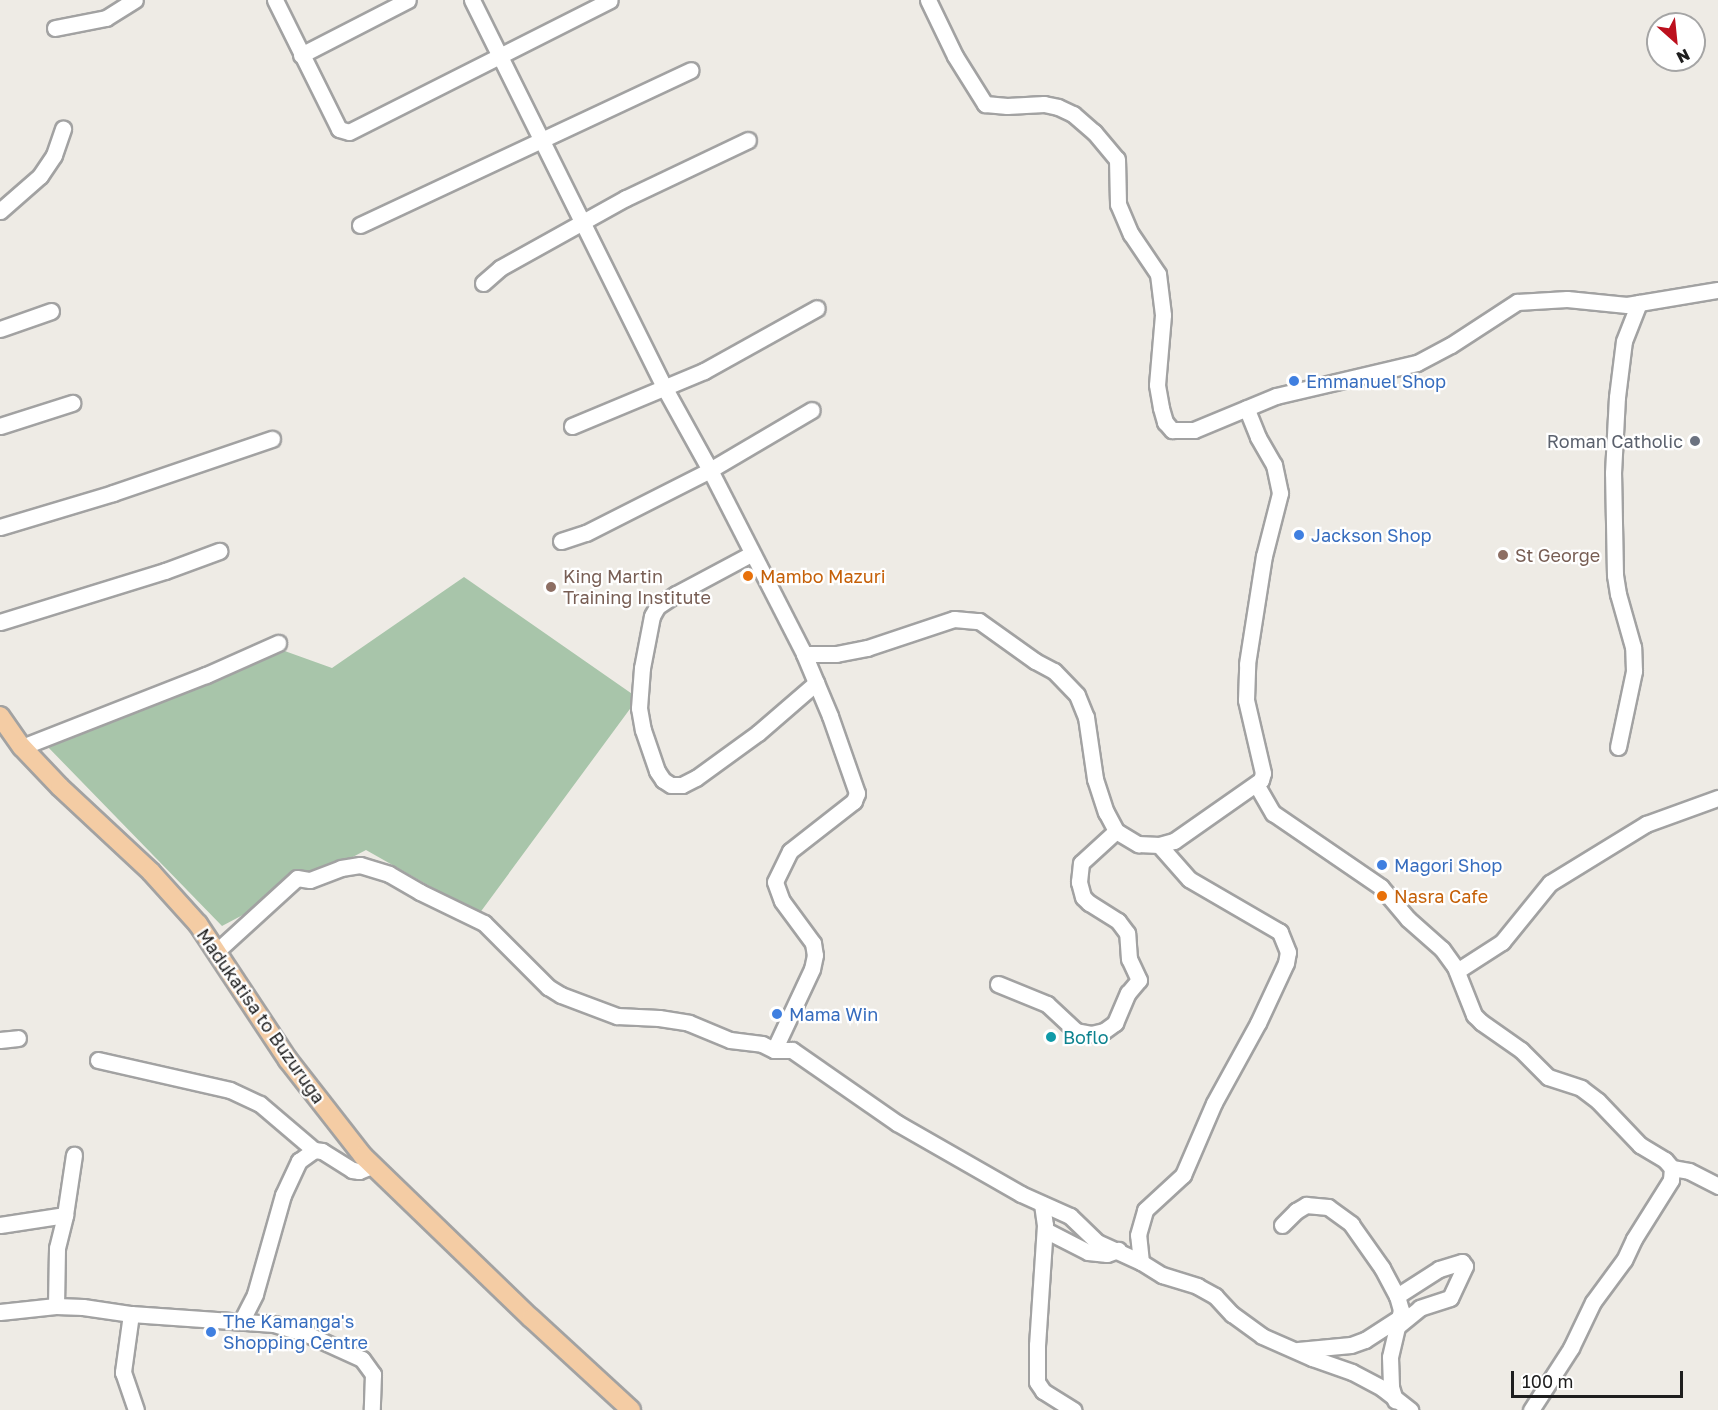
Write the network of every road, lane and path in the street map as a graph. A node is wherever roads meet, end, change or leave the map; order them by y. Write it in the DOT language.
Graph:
graph roads {
  1 [pos="135,0"];
  2 [pos="275,0"];
  3 [pos="408,0"];
  4 [pos="472,0"];
  5 [pos="610,0"];
  6 [pos="928,0"];
  7 [pos="55,28"];
  8 [pos="301,55"];
  9 [pos="501,55"];
  10 [pos="691,70"];
  11 [pos="63,129"];
  12 [pos="543,139"];
  13 [pos="748,140"];
  14 [pos="0,211"];
  15 [pos="583,222"];
  16 [pos="360,225"];
  17 [pos="483,283"];
  18 [pos="1718,290"];
  19 [pos="1639,303"];
  20 [pos="817,308"];
  21 [pos="51,311"];
  22 [pos="0,329"];
  23 [pos="664,387"];
  24 [pos="72,403"];
  25 [pos="1246,408"];
  26 [pos="812,410"];
  27 [pos="0,426"];
  28 [pos="572,426"];
  29 [pos="272,439"];
  30 [pos="710,470"];
  31 [pos="0,527"];
  32 [pos="561,541"];
  33 [pos="219,551"];
  34 [pos="751,554"];
  35 [pos="0,621"];
  36 [pos="278,643"];
  37 [pos="804,654"];
  38 [pos="816,683"];
  39 [pos="0,716"];
  40 [pos="22,747"];
  41 [pos="1618,747"];
  42 [pos="1256,784"];
  43 [pos="1718,798"];
  44 [pos="1116,831"];
  45 [pos="1159,845"];
  46 [pos="217,951"];
  47 [pos="1457,971"];
  48 [pos="999,984"];
  49 [pos="18,1038"];
  50 [pos="0,1040"];
  51 [pos="774,1050"];
  52 [pos="98,1060"];
  53 [pos="314,1150"];
  54 [pos="74,1155"];
  55 [pos="374,1165"];
  56 [pos="1672,1168"];
  57 [pos="1718,1186"];
  58 [pos="1042,1204"];
  59 [pos="65,1215"];
  60 [pos="0,1225"];
  61 [pos="1282,1225"];
  62 [pos="1045,1230"];
  63 [pos="1118,1250"];
  64 [pos="1141,1262"];
  65 [pos="1397,1296"];
  66 [pos="56,1306"];
  67 [pos="0,1312"];
  68 [pos="131,1314"];
  69 [pos="242,1320"];
  70 [pos="1399,1322"];
  71 [pos="1295,1351"];
  72 [pos="1404,1407"];
  73 [pos="136,1410"];
  74 [pos="372,1410"];
  75 [pos="631,1410"];
  76 [pos="1073,1410"];
  77 [pos="1531,1410"];
  1 -- 7 [label="street"];
  2 -- 8 [label="street"];
  3 -- 8 [label="street"];
  4 -- 9 [label="street"];
  5 -- 9 [label="street"];
  6 -- 25 [label="street"];
  8 -- 9 [label="street"];
  9 -- 12 [label="street"];
  10 -- 12 [label="street"];
  11 -- 14 [label="street"];
  12 -- 15 [label="street"];
  12 -- 16 [label="street"];
  13 -- 15 [label="street"];
  15 -- 17 [label="street"];
  15 -- 23 [label="street"];
  18 -- 19 [label="street"];
  19 -- 25 [label="street"];
  19 -- 41 [label="street"];
  20 -- 23 [label="street"];
  21 -- 22 [label="street"];
  23 -- 28 [label="street"];
  23 -- 30 [label="street"];
  24 -- 27 [label="street"];
  25 -- 42 [label="street"];
  26 -- 30 [label="street"];
  29 -- 31 [label="street"];
  30 -- 32 [label="street"];
  30 -- 34 [label="street"];
  33 -- 35 [label="street"];
  34 -- 37 [label="street"];
  34 -- 38 [label="street"];
  36 -- 40 [label="street"];
  37 -- 38 [label="street"];
  37 -- 44 [label="street"];
  38 -- 51 [label="street"];
  39 -- 40 [label="main road, Madukatisa to Buzuruga"];
  40 -- 46 [label="main road, Madukatisa to Buzuruga"];
  42 -- 45 [label="street"];
  42 -- 47 [label="street"];
  43 -- 47 [label="street"];
  44 -- 45 [label="street"];
  44 -- 48 [label="street"];
  45 -- 64 [label="street"];
  46 -- 51 [label="street"];
  46 -- 55 [label="main road, Madukatisa to Buzuruga"];
  47 -- 56 [label="street"];
  49 -- 50 [label="street"];
  51 -- 58 [label="street"];
  52 -- 53 [label="street"];
  53 -- 55 [label="street"];
  53 -- 69 [label="street"];
  54 -- 59 [label="street"];
  55 -- 75 [label="main road, Madukatisa to Buzuruga"];
  56 -- 57 [label="street"];
  56 -- 77 [label="street"];
  58 -- 62 [label="street"];
  58 -- 63 [label="street"];
  59 -- 60 [label="street"];
  59 -- 66 [label="street"];
  61 -- 65 [label="street"];
  62 -- 63 [label="street"];
  62 -- 76 [label="street"];
  63 -- 64 [label="street"];
  64 -- 71 [label="street"];
  65 -- 70 [label="street"];
  65 -- 70 [label="street"];
  66 -- 67 [label="street"];
  66 -- 68 [label="street"];
  68 -- 69 [label="street"];
  68 -- 73 [label="street"];
  69 -- 74 [label="street"];
  70 -- 71 [label="street"];
  70 -- 72 [label="street"];
  71 -- 72 [label="street"];
}
